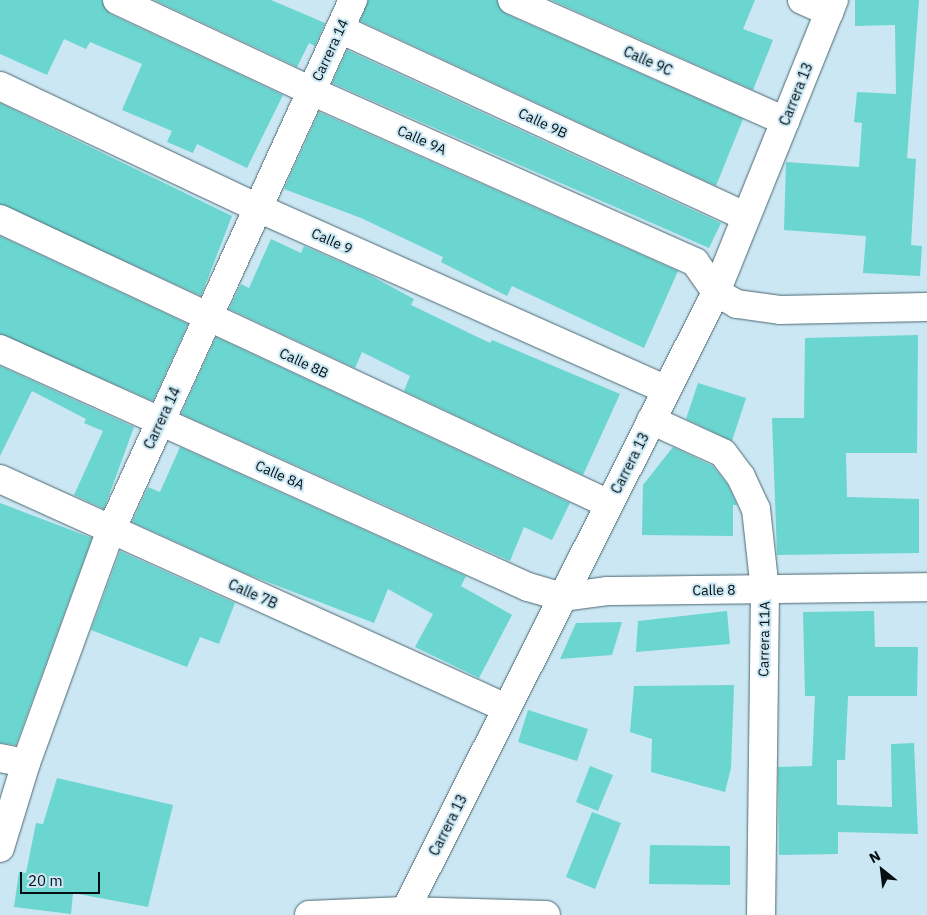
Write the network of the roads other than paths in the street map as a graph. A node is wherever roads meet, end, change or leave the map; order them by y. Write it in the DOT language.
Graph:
graph roads {
  1 [pos="117,0"];
  2 [pos="353,0"];
  3 [pos="512,0"];
  4 [pos="802,0"];
  5 [pos="831,6"];
  6 [pos="340,29"];
  7 [pos="0,86"];
  8 [pos="311,91"];
  9 [pos="785,121"];
  10 [pos="258,208"];
  11 [pos="746,217"];
  12 [pos="0,219"];
  13 [pos="716,292"];
  14 [pos="927,307"];
  15 [pos="208,319"];
  16 [pos="0,349"];
  17 [pos="666,390"];
  18 [pos="651,420"];
  19 [pos="161,421"];
  20 [pos="0,479"];
  21 [pos="609,504"];
  22 [pos="111,530"];
  23 [pos="927,587"];
  24 [pos="765,590"];
  25 [pos="562,597"];
  26 [pos="506,708"];
  27 [pos="0,758"];
  28 [pos="26,764"];
  29 [pos="0,848"];
  30 [pos="404,913"];
  31 [pos="308,915"];
  32 [pos="546,915"];
  33 [pos="761,915"];
  1 -- 8 [label="street, Calle 9A"];
  2 -- 6 [label="street, Carrera 14"];
  3 -- 9 [label="street, Calle 9C"];
  4 -- 5 [label="street"];
  5 -- 9 [label="street, Carrera 13"];
  6 -- 8 [label="street, Carrera 14"];
  6 -- 11 [label="street, Calle 9B"];
  7 -- 10 [label="street, Calle 9"];
  8 -- 10 [label="street, Carrera 14"];
  8 -- 13 [label="street, Calle 9A"];
  9 -- 11 [label="street, Carrera 13"];
  10 -- 15 [label="street, Carrera 14"];
  10 -- 17 [label="street, Calle 9"];
  11 -- 13 [label="street, Carrera 13"];
  12 -- 15 [label="street, Calle 8B"];
  13 -- 14 [label="street"];
  13 -- 17 [label="street, Carrera 13"];
  15 -- 19 [label="street, Carrera 14"];
  15 -- 21 [label="street, Calle 8B"];
  16 -- 19 [label="street, Calle 8A"];
  17 -- 18 [label="street, Carrera 13"];
  18 -- 21 [label="street, Carrera 13"];
  18 -- 24 [label="street, Carrera 11A"];
  19 -- 22 [label="street, Carrera 14"];
  19 -- 25 [label="street, Calle 8A"];
  20 -- 22 [label="street, Calle 7B"];
  21 -- 25 [label="street, Carrera 13"];
  22 -- 26 [label="street, Calle 7B"];
  22 -- 28 [label="street, Carrera 14"];
  23 -- 24 [label="street, Calle 8"];
  24 -- 25 [label="street, Calle 8"];
  24 -- 33 [label="street, Carrera 11A"];
  25 -- 26 [label="street, Carrera 13"];
  26 -- 30 [label="street, Carrera 13"];
  27 -- 28 [label="street"];
  28 -- 29 [label="street, Carrera 14"];
  30 -- 31 [label="street"];
  30 -- 32 [label="street"];
}
